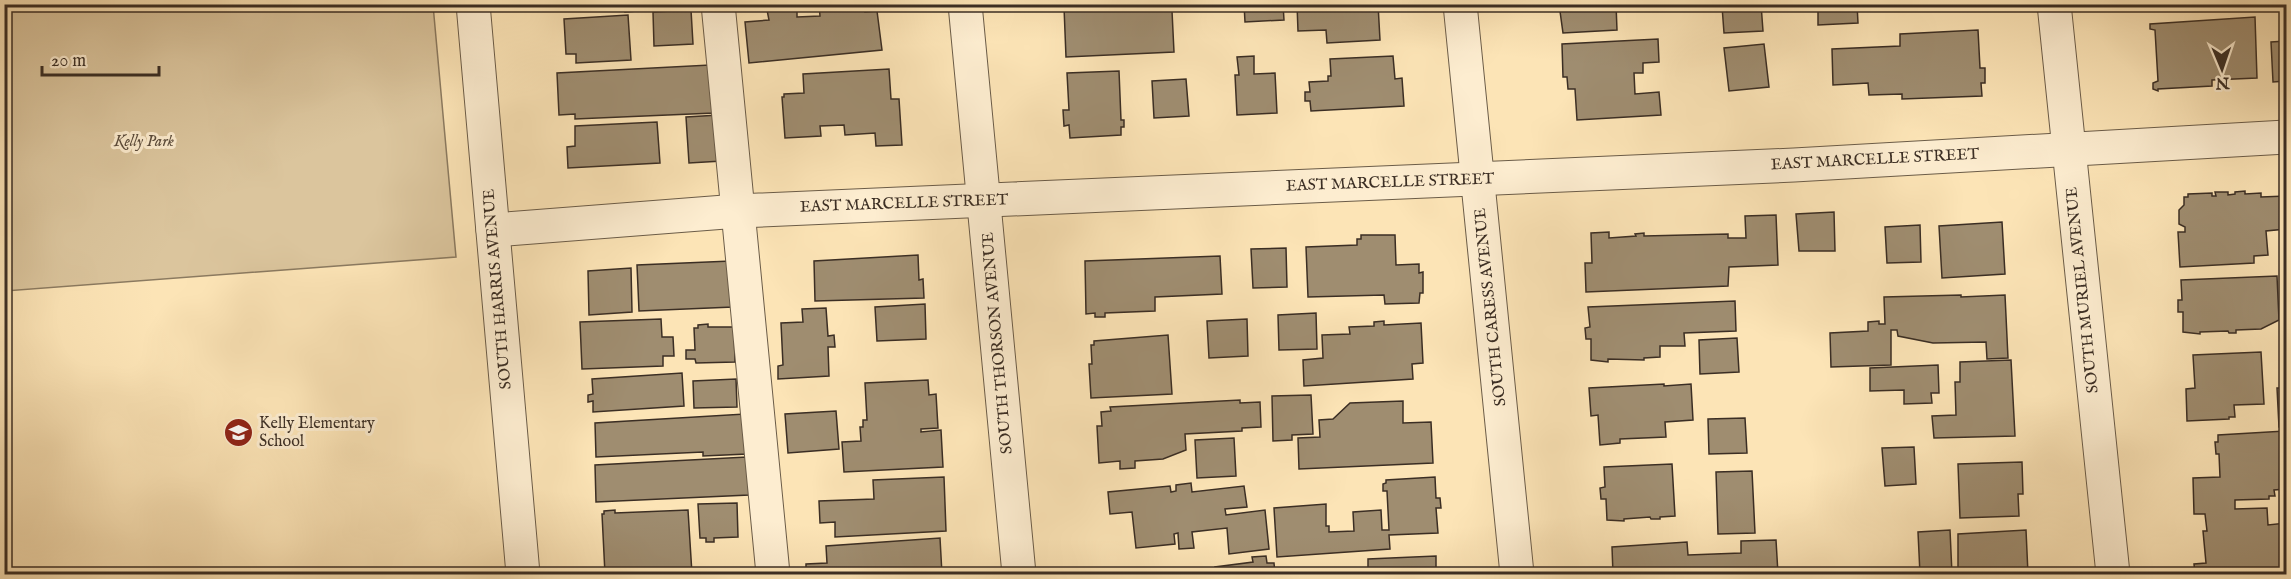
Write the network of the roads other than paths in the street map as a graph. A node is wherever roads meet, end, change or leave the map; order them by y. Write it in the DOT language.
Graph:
graph roads {
  1 [pos="473,4"];
  2 [pos="718,4"];
  3 [pos="965,4"];
  4 [pos="1460,4"];
  5 [pos="2054,4"];
  6 [pos="2286,137"];
  7 [pos="2068,148"];
  8 [pos="1478,180"];
  9 [pos="984,201"];
  10 [pos="738,211"];
  11 [pos="493,230"];
  12 [pos="523,574"];
  13 [pos="773,574"];
  14 [pos="1019,574"];
  15 [pos="1517,574"];
  16 [pos="2113,574"];
  1 -- 11 [label="street, SOUTH HARRIS AVENUE"];
  2 -- 10 [label="street"];
  3 -- 9 [label="street, SOUTH THORSON AVENUE"];
  4 -- 8 [label="street, SOUTH CARESS AVENUE"];
  5 -- 7 [label="street, SOUTH MURIEL AVENUE"];
  6 -- 7 [label="street, EAST MARCELLE STREET"];
  7 -- 8 [label="street, EAST MARCELLE STREET"];
  7 -- 16 [label="street, SOUTH MURIEL AVENUE"];
  8 -- 9 [label="street, EAST MARCELLE STREET"];
  8 -- 15 [label="street, SOUTH CARESS AVENUE"];
  9 -- 10 [label="street, EAST MARCELLE STREET"];
  9 -- 14 [label="street, SOUTH THORSON AVENUE"];
  10 -- 11 [label="street, EAST MARCELLE STREET"];
  10 -- 13 [label="street"];
  11 -- 12 [label="street, SOUTH HARRIS AVENUE"];
}
